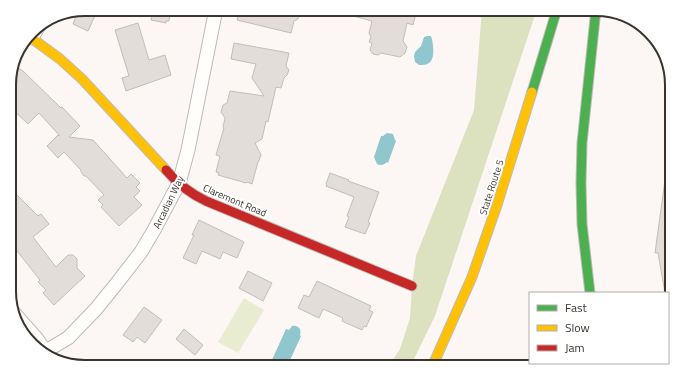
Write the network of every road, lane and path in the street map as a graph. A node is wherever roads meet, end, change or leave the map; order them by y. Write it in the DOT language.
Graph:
graph roads {
  1 [pos="215,16"];
  2 [pos="555,16"];
  3 [pos="595,16"];
  4 [pos="36,36"];
  5 [pos="178,183"];
  6 [pos="412,286"];
  7 [pos="590,292"];
  8 [pos="27,328"];
  9 [pos="40,344"];
  10 [pos="50,351"];
  11 [pos="435,360"];
  1 -- 5 [label="street, Arcadian Way"];
  2 -- 11 [label="main road, State Route 5"];
  3 -- 7 [label="main road"];
  4 -- 5 [label="main road, Claremont Road"];
  5 -- 6 [label="main road, Claremont Road"];
  5 -- 10 [label="street, Arcadian Way"];
  8 -- 9 [label="street"];
}
